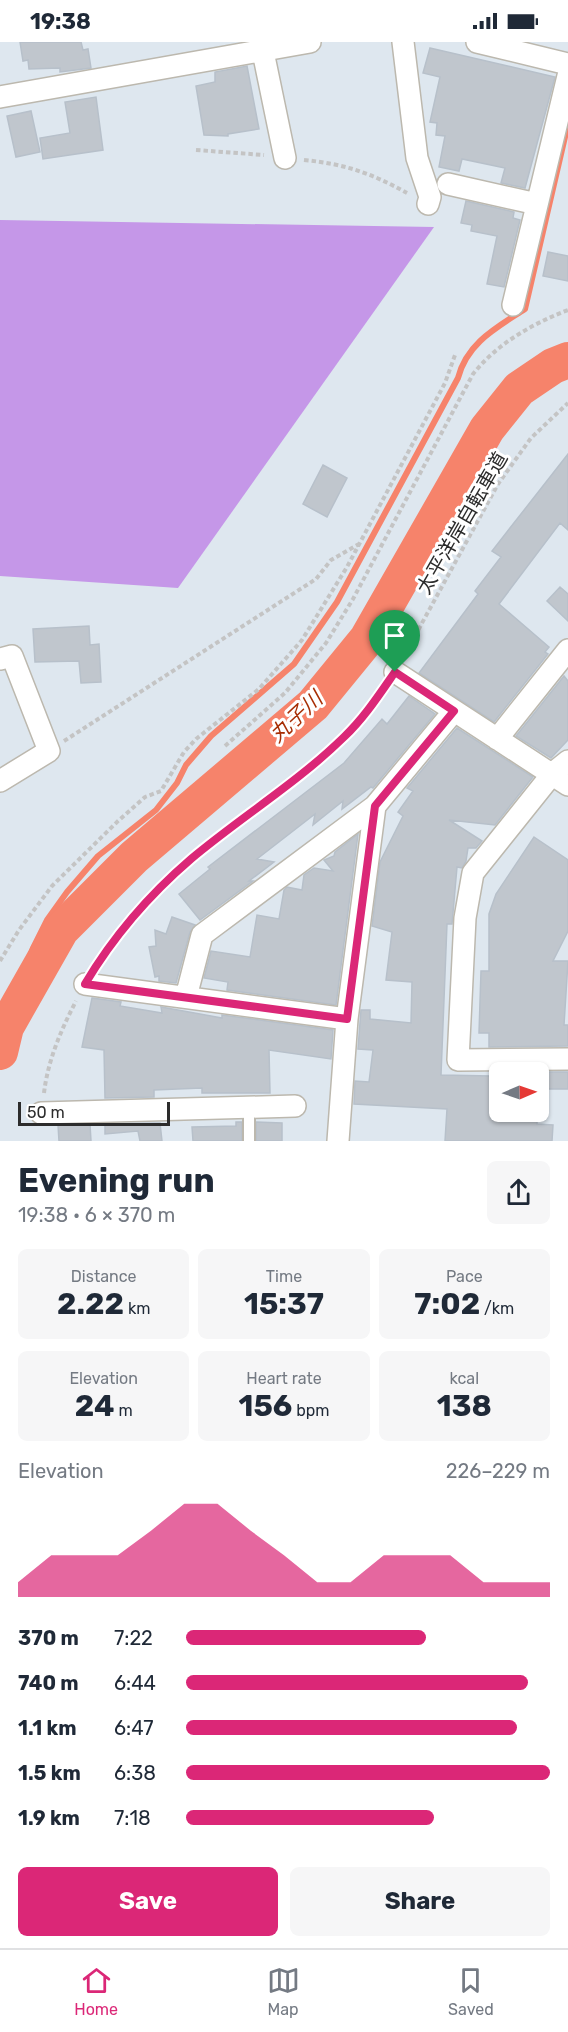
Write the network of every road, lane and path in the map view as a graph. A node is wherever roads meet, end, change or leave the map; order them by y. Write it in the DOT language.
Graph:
graph roads {
  1 [pos="310,42"];
  2 [pos="403,42"];
  3 [pos="477,42"];
  4 [pos="262,45"];
  5 [pos="568,64"];
  6 [pos="568,76"];
  7 [pos="0,97"];
  8 [pos="196,150"];
  9 [pos="285,158"];
  10 [pos="448,184"];
  11 [pos="428,204"];
  12 [pos="537,204"];
  13 [pos="513,305"];
  14 [pos="568,310"];
  15 [pos="455,354"];
  16 [pos="568,403"];
  17 [pos="359,544"];
  18 [pos="568,651"];
  19 [pos="0,658"];
  20 [pos="395,672"];
  21 [pos="454,711"];
  22 [pos="497,739"];
  23 [pos="225,746"];
  24 [pos="49,752"];
  25 [pos="563,773"];
  26 [pos="0,781"];
  27 [pos="375,806"];
  28 [pos="0,961"];
  29 [pos="85,984"];
  30 [pos="186,997"];
  31 [pos="347,1019"];
  32 [pos="568,1059"];
  33 [pos="295,1106"];
  34 [pos="249,1108"];
  35 [pos="42,1113"];
  36 [pos="249,1141"];
  37 [pos="338,1141"];
  1 -- 4 [label="street"];
  2 -- 11 [label="street"];
  3 -- 5 [label="street"];
  4 -- 7 [label="street"];
  4 -- 9 [label="street"];
  6 -- 12 [label="street"];
  8 -- 9 [label="path"];
  9 -- 11 [label="path"];
  10 -- 12 [label="street"];
  12 -- 13 [label="street"];
  14 -- 23 [label="path"];
  15 -- 17 [label="path"];
  16 -- 20 [label="path, 太平洋岸自転車道"];
  17 -- 24 [label="path"];
  17 -- 28 [label="path"];
  18 -- 22 [label="street"];
  19 -- 24 [label="street"];
  20 -- 21 [label="street"];
  20 -- 29 [label="path, 太平洋岸自転車道"];
  21 -- 22 [label="street"];
  21 -- 27 [label="street"];
  22 -- 25 [label="street"];
  24 -- 26 [label="street"];
  25 -- 32 [label="street"];
  27 -- 30 [label="street"];
  27 -- 31 [label="street"];
  29 -- 30 [label="street"];
  29 -- 35 [label="path, 太平洋岸自転車道"];
  30 -- 31 [label="street"];
  31 -- 37 [label="street"];
  33 -- 34 [label="street"];
  34 -- 35 [label="street"];
  34 -- 36 [label="lane"];
}
